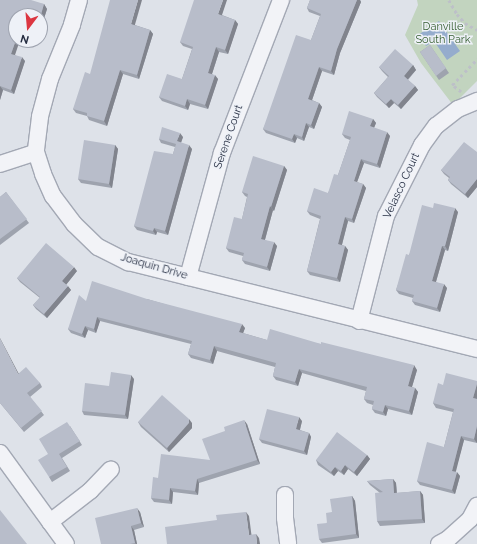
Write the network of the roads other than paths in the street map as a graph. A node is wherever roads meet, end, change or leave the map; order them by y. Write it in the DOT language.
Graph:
graph roads {
  1 [pos="79,0"];
  2 [pos="281,0"];
  3 [pos="477,101"];
  4 [pos="36,152"];
  5 [pos="0,164"];
  6 [pos="188,277"];
  7 [pos="359,321"];
  8 [pos="477,349"];
  9 [pos="0,452"];
  10 [pos="111,469"];
  11 [pos="285,495"];
  12 [pos="477,506"];
  13 [pos="50,522"];
  14 [pos="66,544"];
  15 [pos="288,544"];
  16 [pos="439,544"];
  1 -- 4 [label="street, Joaquin Drive"];
  2 -- 6 [label="street, Serene Court"];
  3 -- 7 [label="street, Velasco Court"];
  4 -- 5 [label="street"];
  4 -- 6 [label="street, Joaquin Drive"];
  6 -- 7 [label="street, Joaquin Drive"];
  7 -- 8 [label="street, Joaquin Drive"];
  9 -- 13 [label="street"];
  10 -- 13 [label="street"];
  11 -- 15 [label="street"];
  12 -- 16 [label="street"];
  13 -- 14 [label="street"];
}
